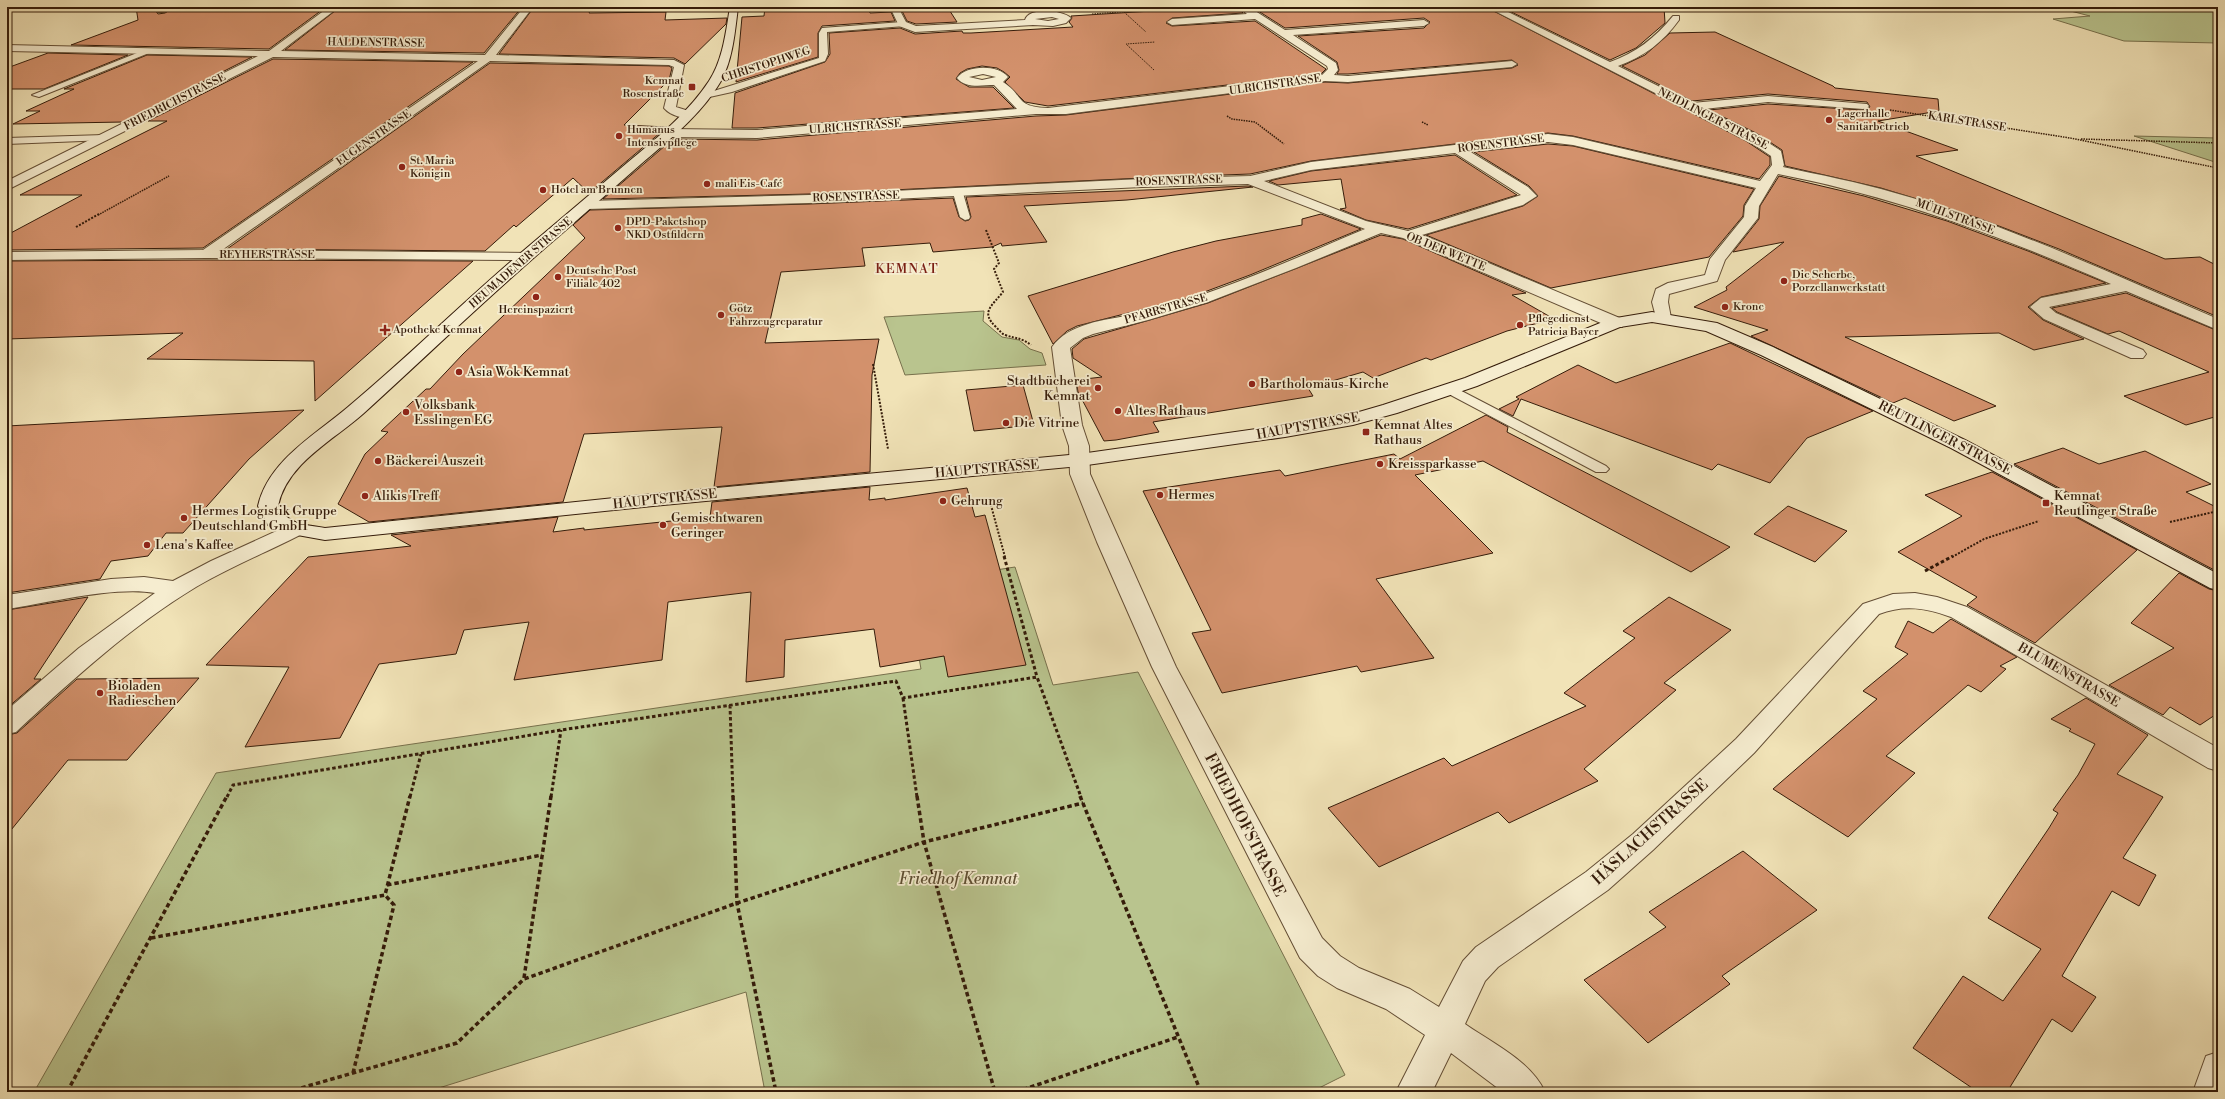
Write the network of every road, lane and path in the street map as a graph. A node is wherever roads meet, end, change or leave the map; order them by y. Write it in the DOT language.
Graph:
graph roads {
  1 [pos="335,7"];
  2 [pos="529,7"];
  3 [pos="734,7"];
  4 [pos="894,7"];
  5 [pos="1243,7"];
  6 [pos="1491,7"];
  7 [pos="1150,10"];
  8 [pos="1124,12"];
  9 [pos="1064,16"];
  10 [pos="1256,16"];
  11 [pos="1676,18"];
  12 [pos="1172,22"];
  13 [pos="1424,23"];
  14 [pos="902,24"];
  15 [pos="1147,33"];
  16 [pos="1284,33"];
  17 [pos="1152,37"];
  18 [pos="7,48"];
  19 [pos="150,50"];
  20 [pos="272,53"];
  21 [pos="488,58"];
  22 [pos="1512,64"];
  23 [pos="1609,66"];
  24 [pos="1154,70"];
  25 [pos="1325,78"];
  26 [pos="993,81"];
  27 [pos="36,95"];
  28 [pos="705,95"];
  29 [pos="1862,106"];
  30 [pos="1690,107"];
  31 [pos="1038,111"];
  32 [pos="688,114"];
  33 [pos="1232,119"];
  34 [pos="16,133"];
  35 [pos="670,133"];
  36 [pos="104,138"];
  37 [pos="2070,138"];
  38 [pos="7,139"];
  39 [pos="2218,143"];
  40 [pos="1288,148"];
  41 [pos="1459,150"];
  42 [pos="2218,168"];
  43 [pos="1776,170"];
  44 [pos="169,176"];
  45 [pos="1250,180"];
  46 [pos="7,186"];
  47 [pos="1764,186"];
  48 [pos="958,193"];
  49 [pos="587,205"];
  50 [pos="965,217"];
  51 [pos="984,224"];
  52 [pos="1378,229"];
  53 [pos="1408,235"];
  54 [pos="206,254"];
  55 [pos="7,256"];
  56 [pos="25,256"];
  57 [pos="526,256"];
  58 [pos="2127,286"];
  59 [pos="1663,318"];
  60 [pos="1616,324"];
  61 [pos="2218,325"];
  62 [pos="1061,348"];
  63 [pos="2137,354"];
  64 [pos="873,364"];
  65 [pos="1450,389"];
  66 [pos="1080,460"];
  67 [pos="981,469"];
  68 [pos="1601,469"];
  69 [pos="892,477"];
  70 [pos="2079,507"];
  71 [pos="294,529"];
  72 [pos="2218,583"];
  73 [pos="176,589"];
  74 [pos="1903,600"];
  75 [pos="7,602"];
  76 [pos="1037,677"];
  77 [pos="903,698"];
  78 [pos="730,706"];
  79 [pos="7,725"];
  80 [pos="561,730"];
  81 [pos="421,754"];
  82 [pos="2218,761"];
  83 [pos="1083,803"];
  84 [pos="924,842"];
  85 [pos="542,855"];
  86 [pos="387,885"];
  87 [pos="385,895"];
  88 [pos="737,903"];
  89 [pos="151,938"];
  90 [pos="524,979"];
  91 [pos="1446,1030"];
  92 [pos="1178,1037"];
  93 [pos="2218,1068"];
  94 [pos="353,1073"];
  95 [pos="67,1092"];
  96 [pos="287,1092"];
  97 [pos="776,1092"];
  98 [pos="995,1092"];
  99 [pos="1016,1092"];
  100 [pos="1200,1092"];
  101 [pos="1414,1092"];
  102 [pos="1527,1092"];
  103 [pos="2211,1092"];
  1 -- 20 [label="street, FRIEDRICHSTRASSE"];
  2 -- 21 [label="street, EUGENSTRASSE"];
  3 -- 28 [label="street, HEUMADENER STRASSE"];
  4 -- 14 [label="street"];
  5 -- 10 [label="street"];
  6 -- 23 [label="street, NEIDLINGER STRASSE"];
  7 -- 8 [label="path"];
  8 -- 9 [label="path"];
  8 -- 15 [label="path"];
  9 -- 14 [label="street"];
  10 -- 12 [label="street"];
  10 -- 16 [label="street"];
  11 -- 23 [label="street"];
  13 -- 16 [label="street"];
  14 -- 28 [label="lane, CHRISTOPHWEG"];
  16 -- 25 [label="street"];
  17 -- 24 [label="path"];
  18 -- 19 [label="street, HALDENSTRASSE"];
  19 -- 20 [label="street, HALDENSTRASSE"];
  19 -- 27 [label="lane"];
  20 -- 21 [label="street, HALDENSTRASSE"];
  20 -- 36 [label="street, FRIEDRICHSTRASSE"];
  21 -- 32 [label="street, HALDENSTRASSE"];
  21 -- 54 [label="street, EUGENSTRASSE"];
  22 -- 25 [label="street, ULRICHSTRASSE"];
  23 -- 30 [label="street, NEIDLINGER STRASSE"];
  25 -- 31 [label="street, ULRICHSTRASSE"];
  26 -- 31 [label="street, ULRICHSTRASSE"];
  28 -- 32 [label="street, HEUMADENER STRASSE"];
  29 -- 30 [label="street"];
  29 -- 37 [label="path, KARLSTRASSE"];
  30 -- 43 [label="street, NEIDLINGER STRASSE"];
  31 -- 35 [label="street, ULRICHSTRASSE"];
  32 -- 35 [label="street, HEUMADENER STRASSE"];
  33 -- 40 [label="path"];
  34 -- 38 [label="lane"];
  35 -- 49 [label="street, HEUMADENER STRASSE"];
  36 -- 38 [label="lane"];
  36 -- 46 [label="street, FRIEDRICHSTRASSE"];
  37 -- 39 [label="path"];
  37 -- 42 [label="path, KARLSTRASSE"];
  41 -- 45 [label="street, ROSENSTRASSE"];
  41 -- 47 [label="street, ROSENSTRASSE"];
  41 -- 53 [label="street"];
  43 -- 47 [label="street"];
  43 -- 58 [label="street, MÜHLSTRASSE"];
  44 -- 56 [label="path"];
  45 -- 48 [label="street, ROSENSTRASSE"];
  45 -- 52 [label="street, OB DER WETTE"];
  47 -- 59 [label="street"];
  48 -- 49 [label="street, ROSENSTRASSE"];
  48 -- 50 [label="lane"];
  49 -- 57 [label="street, HEUMADENER STRASSE"];
  51 -- 62 [label="path"];
  52 -- 53 [label="street, OB DER WETTE"];
  52 -- 62 [label="street, PFARRSTRASSE"];
  53 -- 60 [label="street, OB DER WETTE"];
  54 -- 56 [label="street, REYHERSTRASSE"];
  54 -- 57 [label="street, REYHERSTRASSE"];
  55 -- 56 [label="street, REYHERSTRASSE"];
  57 -- 71 [label="street, HEUMADENER STRASSE"];
  58 -- 61 [label="street, MÜHLSTRASSE"];
  58 -- 63 [label="street"];
  59 -- 60 [label="street, HAUPTSTRASSE"];
  59 -- 70 [label="street, REUTLINGER STRASSE"];
  60 -- 65 [label="street, HAUPTSTRASSE"];
  62 -- 66 [label="street"];
  64 -- 69 [label="path"];
  65 -- 66 [label="street, HAUPTSTRASSE"];
  65 -- 68 [label="lane"];
  66 -- 67 [label="street, HAUPTSTRASSE"];
  66 -- 91 [label="street, FRIEDHOFSTRASSE"];
  67 -- 69 [label="street, HAUPTSTRASSE"];
  67 -- 76 [label="path"];
  69 -- 71 [label="street, HAUPTSTRASSE"];
  70 -- 72 [label="street, REUTLINGER STRASSE"];
  70 -- 74 [label="path"];
  71 -- 73 [label="street"];
  73 -- 75 [label="street"];
  73 -- 79 [label="street"];
  74 -- 82 [label="street, BLUMENSTRASSE"];
  74 -- 91 [label="street, HÄSLACHSTRASSE"];
  76 -- 77 [label="path"];
  76 -- 83 [label="path"];
  77 -- 78 [label="path"];
  77 -- 84 [label="path"];
  78 -- 80 [label="path"];
  78 -- 88 [label="path"];
  80 -- 81 [label="path"];
  80 -- 85 [label="path"];
  81 -- 86 [label="path"];
  81 -- 89 [label="path"];
  83 -- 84 [label="path"];
  83 -- 92 [label="path"];
  84 -- 88 [label="path"];
  84 -- 98 [label="path"];
  85 -- 86 [label="path"];
  85 -- 90 [label="path"];
  86 -- 87 [label="path"];
  87 -- 89 [label="path"];
  87 -- 94 [label="path"];
  88 -- 90 [label="path"];
  88 -- 97 [label="path"];
  89 -- 95 [label="path"];
  90 -- 94 [label="path"];
  91 -- 101 [label="street, HÄSLACHSTRASSE"];
  91 -- 102 [label="street, FRIEDHOFSTRASSE"];
  92 -- 99 [label="path"];
  92 -- 100 [label="path"];
  93 -- 103 [label="street"];
  94 -- 96 [label="path"];
}
